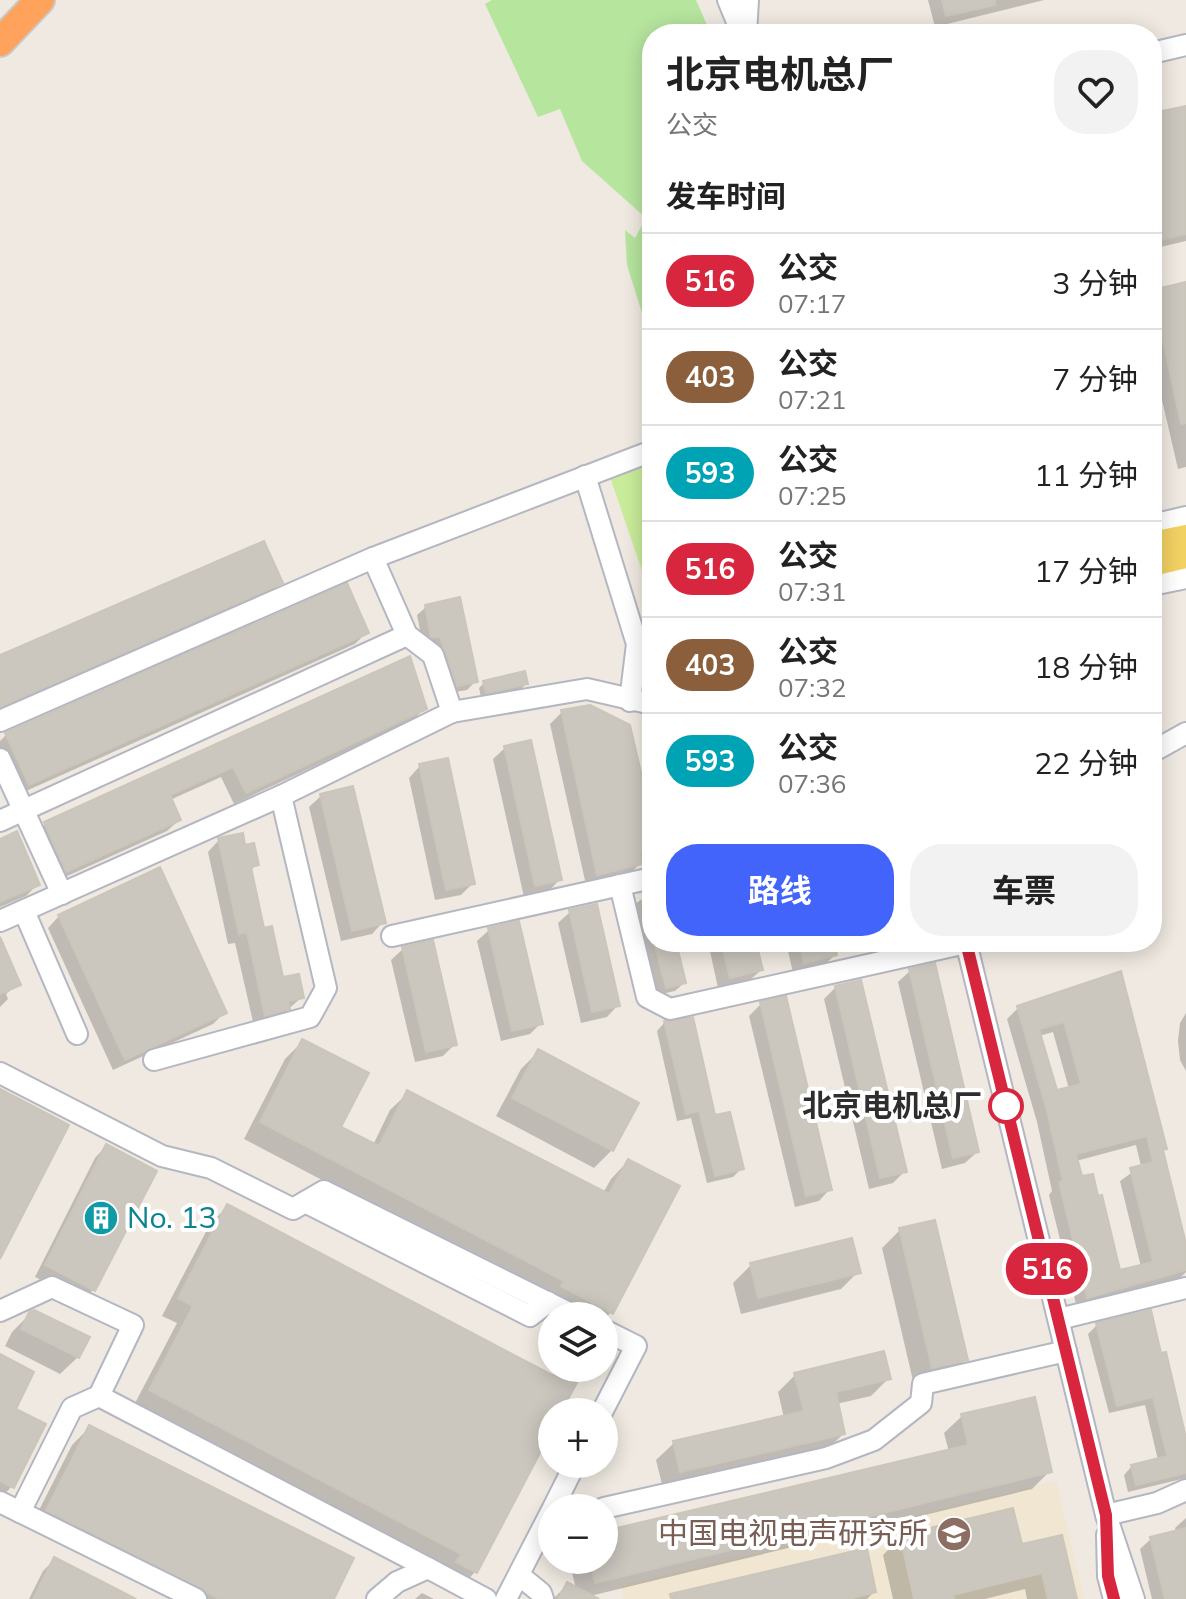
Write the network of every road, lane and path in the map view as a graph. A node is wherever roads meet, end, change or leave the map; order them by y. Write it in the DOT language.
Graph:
graph roads {
  1 [pos="40,0"];
  2 [pos="728,0"];
  3 [pos="740,0"];
  4 [pos="748,0"];
  5 [pos="739,24"];
  6 [pos="743,24"];
  7 [pos="745,24"];
  8 [pos="0,42"];
  9 [pos="1186,45"];
  10 [pos="1162,51"];
  11 [pos="642,455"];
  12 [pos="585,476"];
  13 [pos="1186,517"];
  14 [pos="1162,523"];
  15 [pos="1186,537"];
  16 [pos="1162,542"];
  17 [pos="1186,556"];
  18 [pos="373,558"];
  19 [pos="1162,562"];
  20 [pos="1186,578"];
  21 [pos="1162,583"];
  22 [pos="407,635"];
  23 [pos="630,701"];
  24 [pos="642,703"];
  25 [pos="452,712"];
  26 [pos="0,721"];
  27 [pos="1186,733"];
  28 [pos="1162,746"];
  29 [pos="0,759"];
  30 [pos="281,796"];
  31 [pos="25,810"];
  32 [pos="0,821"];
  33 [pos="642,880"];
  34 [pos="620,885"];
  35 [pos="62,894"];
  36 [pos="24,911"];
  37 [pos="0,921"];
  38 [pos="392,936"];
  39 [pos="922,952"];
  40 [pos="968,952"];
  41 [pos="77,1034"];
  42 [pos="154,1060"];
  43 [pos="0,1073"];
  44 [pos="1186,1288"];
  45 [pos="548,1302"];
  46 [pos="0,1311"];
  47 [pos="1059,1319"];
  48 [pos="618,1337"];
  49 [pos="1066,1351"];
  50 [pos="618,1381"];
  51 [pos="99,1396"];
  52 [pos="1186,1490"];
  53 [pos="0,1502"];
  54 [pos="618,1505"];
  55 [pos="20,1512"];
  56 [pos="1106,1515"];
  57 [pos="538,1539"];
  58 [pos="428,1568"];
  59 [pos="519,1575"];
  60 [pos="196,1599"];
  61 [pos="377,1599"];
  62 [pos="486,1599"];
  63 [pos="506,1599"];
  64 [pos="543,1599"];
  65 [pos="1114,1599"];
  66 [pos="1134,1599"];
  1 -- 8 [label="highway"];
  2 -- 5 [label="street"];
  3 -- 6 [label="street"];
  4 -- 7 [label="street"];
  9 -- 10 [label="street"];
  11 -- 12 [label="street"];
  12 -- 18 [label="street"];
  12 -- 23 [label="street"];
  13 -- 14 [label="street"];
  15 -- 16 [label="main road"];
  17 -- 19 [label="main road"];
  18 -- 22 [label="street"];
  18 -- 26 [label="street"];
  20 -- 21 [label="street"];
  22 -- 25 [label="street"];
  22 -- 31 [label="street"];
  23 -- 24 [label="street"];
  23 -- 25 [label="street"];
  25 -- 30 [label="street"];
  27 -- 28 [label="street"];
  29 -- 31 [label="street"];
  30 -- 35 [label="street"];
  30 -- 42 [label="street"];
  31 -- 32 [label="street"];
  31 -- 35 [label="street"];
  33 -- 34 [label="street"];
  34 -- 38 [label="street"];
  34 -- 39 [label="street"];
  35 -- 36 [label="street"];
  36 -- 37 [label="street"];
  36 -- 41 [label="street"];
  40 -- 47 [label="street"];
  43 -- 45 [label="street"];
  44 -- 47 [label="street"];
  46 -- 51 [label="street"];
  47 -- 49 [label="street"];
  48 -- 50 [label="street"];
  49 -- 54 [label="street"];
  49 -- 56 [label="street"];
  51 -- 55 [label="street"];
  51 -- 58 [label="street"];
  52 -- 56 [label="street"];
  53 -- 55 [label="street"];
  55 -- 60 [label="street"];
  56 -- 65 [label="street"];
  56 -- 66 [label="street"];
  57 -- 59 [label="street"];
  58 -- 61 [label="street"];
  58 -- 62 [label="street"];
  59 -- 63 [label="street"];
  59 -- 64 [label="street"];
}
